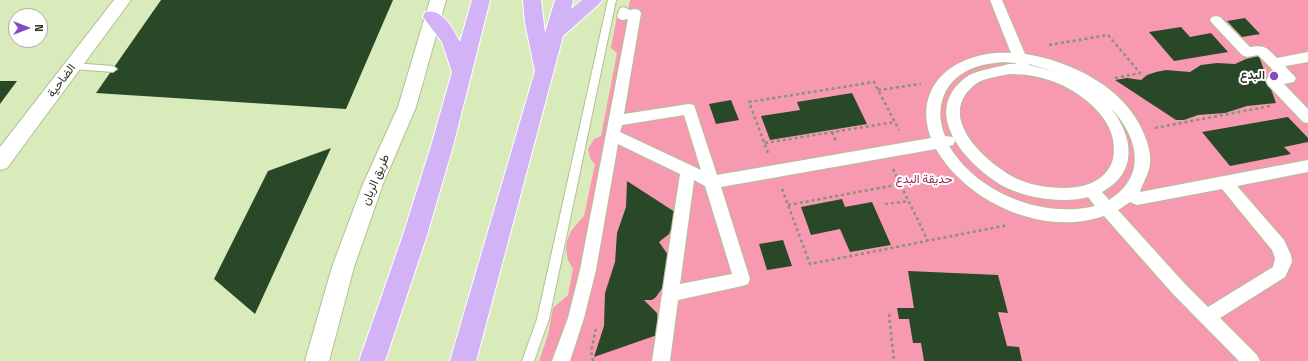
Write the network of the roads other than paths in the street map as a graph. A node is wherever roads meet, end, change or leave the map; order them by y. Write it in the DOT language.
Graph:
graph roads {
  1 [pos="124,0"];
  2 [pos="481,0"];
  3 [pos="532,0"];
  4 [pos="564,0"];
  5 [pos="593,0"];
  6 [pos="612,0"];
  7 [pos="1000,1"];
  8 [pos="435,9"];
  9 [pos="624,11"];
  10 [pos="1216,20"];
  11 [pos="555,33"];
  12 [pos="1308,57"];
  13 [pos="1020,59"];
  14 [pos="1274,63"];
  15 [pos="73,66"];
  16 [pos="113,69"];
  17 [pos="461,71"];
  18 [pos="544,76"];
  19 [pos="1299,103"];
  20 [pos="1128,109"];
  21 [pos="1107,112"];
  22 [pos="1308,118"];
  23 [pos="614,128"];
  24 [pos="960,139"];
  25 [pos="940,143"];
  26 [pos="0,162"];
  27 [pos="1308,166"];
  28 [pos="688,171"];
  29 [pos="712,182"];
  30 [pos="1225,182"];
  31 [pos="1092,190"];
  32 [pos="1130,193"];
  33 [pos="1108,208"];
  34 [pos="670,294"];
  35 [pos="391,308"];
  36 [pos="1206,317"];
  37 [pos="317,361"];
  38 [pos="372,361"];
  39 [pos="382,361"];
  40 [pos="463,361"];
  41 [pos="528,361"];
  42 [pos="561,361"];
  43 [pos="661,361"];
  44 [pos="1250,361"];
  1 -- 15 [label="street, الضاحية"];
  2 -- 17 [label="main road"];
  3 -- 18 [label="main road"];
  4 -- 11 [label="main road"];
  5 -- 11 [label="main road"];
  6 -- 41 [label="lane"];
  7 -- 13 [label="street"];
  8 -- 17 [label="main road"];
  8 -- 37 [label="street, طريق الريان"];
  9 -- 23 [label="street"];
  10 -- 14 [label="street"];
  11 -- 18 [label="main road"];
  12 -- 14 [label="street"];
  13 -- 20 [label="street"];
  13 -- 21 [label="street"];
  13 -- 24 [label="street"];
  13 -- 25 [label="street"];
  14 -- 19 [label="street"];
  15 -- 16 [label="lane"];
  15 -- 26 [label="street, الضاحية"];
  17 -- 35 [label="main road"];
  18 -- 40 [label="main road"];
  19 -- 22 [label="street"];
  20 -- 21 [label="street"];
  20 -- 32 [label="street"];
  21 -- 31 [label="street"];
  23 -- 28 [label="street"];
  23 -- 29 [label="street"];
  23 -- 42 [label="street"];
  24 -- 25 [label="street"];
  24 -- 31 [label="street"];
  25 -- 29 [label="street"];
  25 -- 33 [label="street"];
  27 -- 30 [label="street"];
  28 -- 29 [label="street"];
  28 -- 34 [label="street"];
  29 -- 34 [label="street"];
  30 -- 32 [label="street"];
  30 -- 36 [label="street"];
  31 -- 33 [label="street"];
  32 -- 33 [label="street"];
  33 -- 36 [label="street"];
  34 -- 43 [label="street"];
  35 -- 38 [label="main road"];
  35 -- 39 [label="main road"];
  36 -- 44 [label="street"];
}
